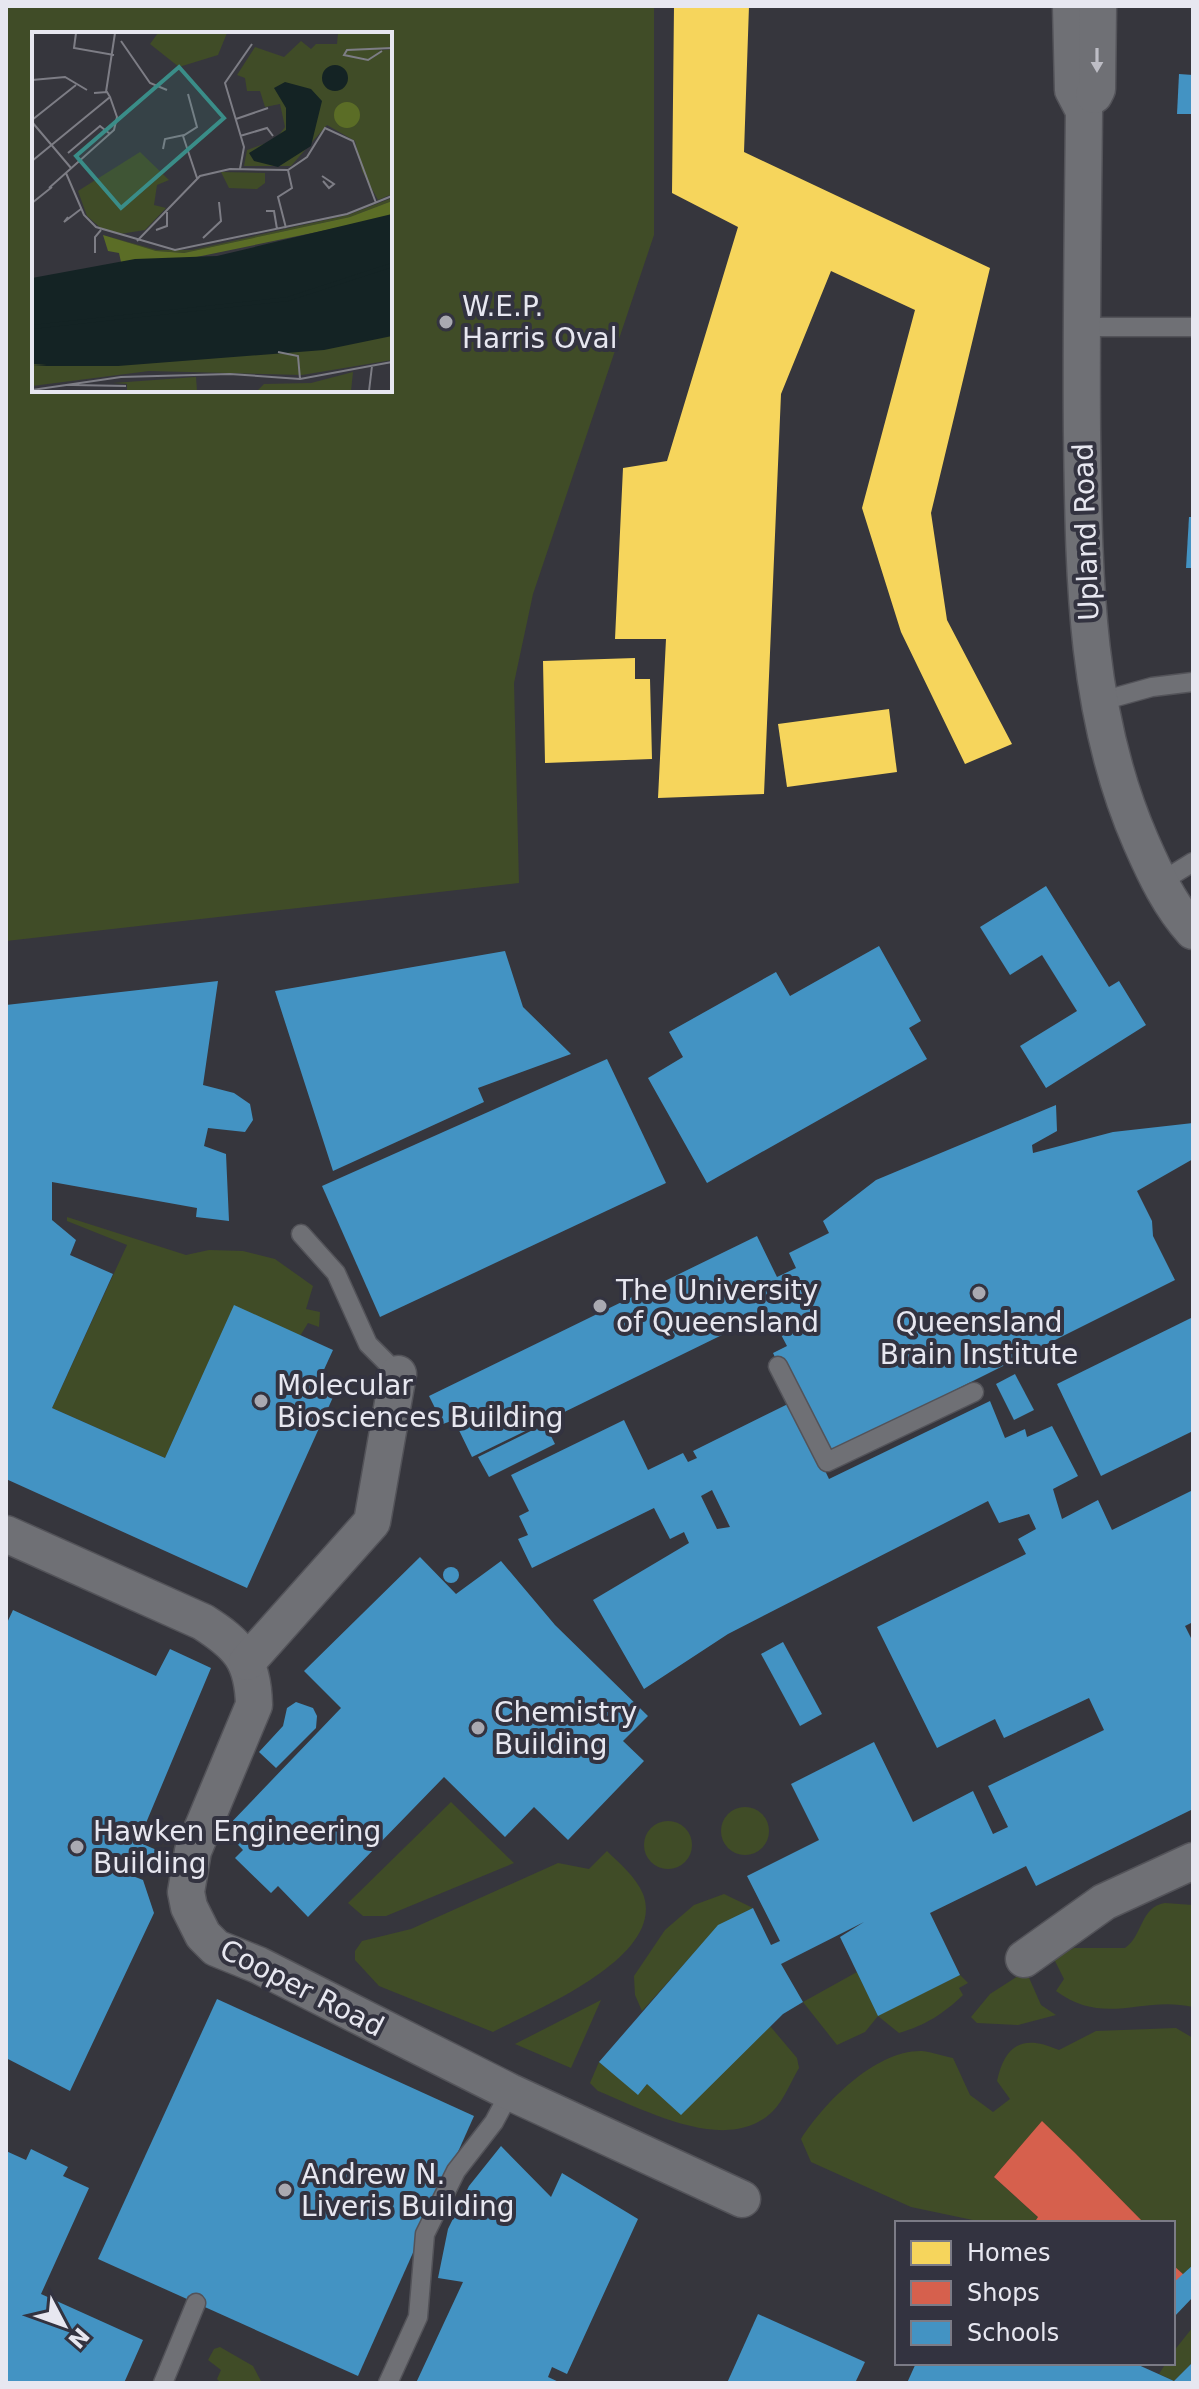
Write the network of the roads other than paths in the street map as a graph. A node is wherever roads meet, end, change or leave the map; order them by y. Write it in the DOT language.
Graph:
graph roads {
  1 [pos="1071,6"];
  2 [pos="1098,6"];
  3 [pos="1084,111"];
  4 [pos="1081,327"];
  5 [pos="1193,327"];
  6 [pos="1193,682"];
  7 [pos="1098,702"];
  8 [pos="1193,862"];
  9 [pos="1159,883"];
  10 [pos="1193,931"];
  11 [pos="301,1234"];
  12 [pos="778,1366"];
  13 [pos="398,1374"];
  14 [pos="974,1392"];
  15 [pos="6,1534"];
  16 [pos="247,1662"];
  17 [pos="1193,1861"];
  18 [pos="1024,1959"];
  19 [pos="510,2092"];
  20 [pos="742,2199"];
  21 [pos="196,2303"];
  22 [pos="163,2383"];
  23 [pos="388,2383"];
  1 -- 3 [label="street, Upland Road"];
  2 -- 3 [label="street, Upland Road, one-way"];
  3 -- 4 [label="street, Upland Road"];
  4 -- 5 [label="lane"];
  4 -- 7 [label="street, Upland Road"];
  6 -- 7 [label="lane"];
  7 -- 9 [label="street, Upland Road"];
  8 -- 9 [label="lane"];
  9 -- 10 [label="street, Upland Road"];
  11 -- 13 [label="lane"];
  12 -- 14 [label="lane"];
  13 -- 16 [label="street"];
  15 -- 16 [label="street"];
  16 -- 19 [label="street, Cooper Road"];
  17 -- 18 [label="street"];
  19 -- 20 [label="street, Cooper Road"];
  19 -- 23 [label="lane"];
  21 -- 22 [label="lane"];
}
